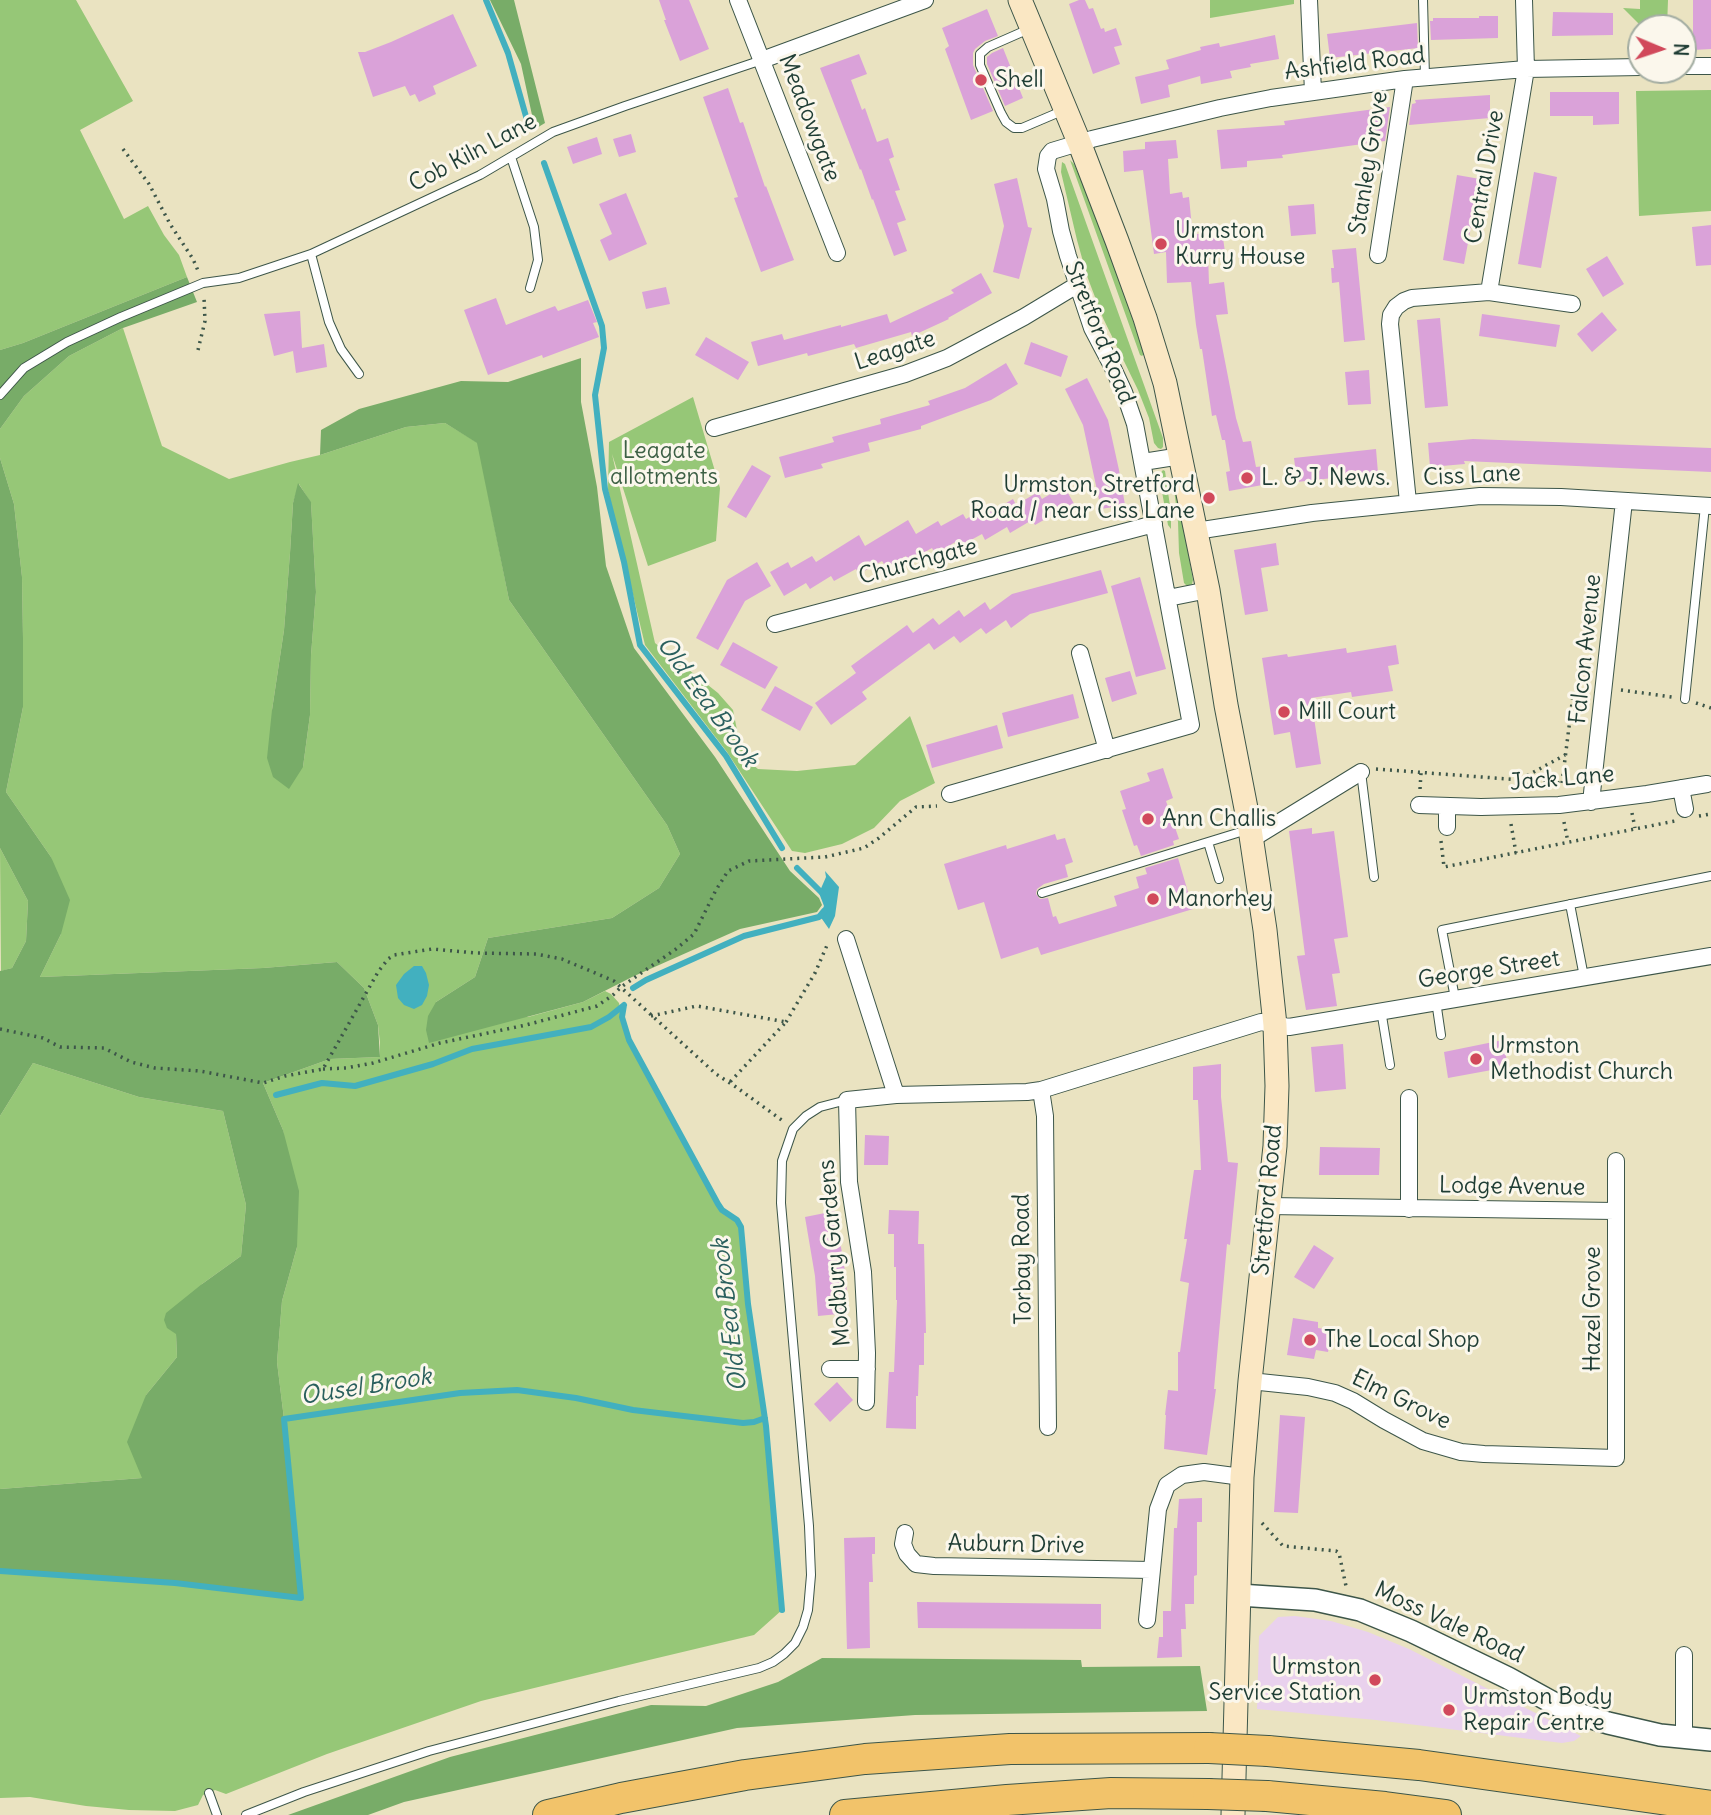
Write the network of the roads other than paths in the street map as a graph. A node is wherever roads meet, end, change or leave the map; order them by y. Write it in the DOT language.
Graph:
graph roads {
  1 [pos="738,0"];
  2 [pos="925,0"];
  3 [pos="1020,0"];
  4 [pos="1309,0"];
  5 [pos="1423,0"];
  6 [pos="1524,0"];
  7 [pos="1032,28"];
  8 [pos="762,60"];
  9 [pos="1627,67"];
  10 [pos="1526,69"];
  11 [pos="1425,77"];
  12 [pos="1405,79"];
  13 [pos="1313,92"];
  14 [pos="1065,110"];
  15 [pos="1079,142"];
  16 [pos="510,157"];
  17 [pos="837,253"];
  18 [pos="311,254"];
  19 [pos="1378,255"];
  20 [pos="1077,285"];
  21 [pos="530,288"];
  22 [pos="1489,292"];
  23 [pos="1572,304"];
  24 [pos="359,374"];
  25 [pos="0,395"];
  26 [pos="713,428"];
  27 [pos="1181,456"];
  28 [pos="1143,462"];
  29 [pos="1624,501"];
  30 [pos="1408,502"];
  31 [pos="1708,506"];
  32 [pos="1154,524"];
  33 [pos="1196,531"];
  34 [pos="1208,590"];
  35 [pos="1168,598"];
  36 [pos="775,624"];
  37 [pos="1080,653"];
  38 [pos="1685,699"];
  39 [pos="1107,750"];
  40 [pos="1361,772"];
  41 [pos="1707,784"];
  42 [pos="1681,788"];
  43 [pos="1592,793"];
  44 [pos="950,794"];
  45 [pos="1419,805"];
  46 [pos="1447,806"];
  47 [pos="1690,815"];
  48 [pos="1447,827"];
  49 [pos="1251,834"];
  50 [pos="1208,842"];
  51 [pos="1711,876"];
  52 [pos="1374,877"];
  53 [pos="1219,879"];
  54 [pos="1042,893"];
  55 [pos="1570,904"];
  56 [pos="839,937"];
  57 [pos="1711,956"];
  58 [pos="1584,977"];
  59 [pos="1455,998"];
  60 [pos="1436,1001"];
  61 [pos="1381,1010"];
  62 [pos="1275,1025"];
  63 [pos="1441,1035"];
  64 [pos="1390,1065"];
  65 [pos="1041,1090"];
  66 [pos="897,1095"];
  67 [pos="1409,1098"];
  68 [pos="847,1100"];
  69 [pos="1616,1161"];
  70 [pos="1268,1206"];
  71 [pos="1409,1209"];
  72 [pos="1615,1211"];
  73 [pos="831,1369"];
  74 [pos="867,1369"];
  75 [pos="1250,1381"];
  76 [pos="866,1402"];
  77 [pos="1048,1427"];
  78 [pos="1616,1458"];
  79 [pos="1242,1476"];
  80 [pos="905,1533"];
  81 [pos="1151,1570"];
  82 [pos="1239,1595"];
  83 [pos="1147,1620"];
  84 [pos="1684,1655"];
  85 [pos="1684,1738"];
  86 [pos="1711,1740"];
  87 [pos="209,1793"];
  88 [pos="1711,1806"];
  89 [pos="216,1815"];
  90 [pos="246,1815"];
  91 [pos="548,1815"];
  92 [pos="845,1815"];
  93 [pos="1233,1815"];
  94 [pos="1446,1815"];
  1 -- 8 [label="street, Meadowgate"];
  2 -- 8 [label="street"];
  3 -- 7 [label="main road, Stretford Road"];
  4 -- 13 [label="street"];
  5 -- 11 [label="lane"];
  6 -- 10 [label="street, Central Drive"];
  7 -- 14 [label="main road, Stretford Road"];
  7 -- 14 [label="lane"];
  8 -- 16 [label="lane, Cob Kiln Lane"];
  8 -- 17 [label="street, Meadowgate"];
  9 -- 10 [label="street, Ashfield Road"];
  10 -- 11 [label="street, Ashfield Road"];
  10 -- 22 [label="street, Central Drive"];
  11 -- 12 [label="street, Ashfield Road"];
  12 -- 13 [label="street, Ashfield Road"];
  12 -- 19 [label="street, Stanley Grove"];
  13 -- 15 [label="street, Ashfield Road"];
  14 -- 15 [label="main road, Stretford Road"];
  15 -- 20 [label="street, Stretford Road"];
  15 -- 27 [label="main road, Stretford Road"];
  16 -- 18 [label="lane, Cob Kiln Lane"];
  16 -- 21 [label="lane"];
  18 -- 24 [label="lane"];
  18 -- 25 [label="lane, Cob Kiln Lane"];
  20 -- 26 [label="street, Leagate"];
  20 -- 28 [label="street, Stretford Road"];
  22 -- 23 [label="street"];
  22 -- 30 [label="street"];
  27 -- 28 [label="street"];
  27 -- 33 [label="main road, Stretford Road"];
  28 -- 32 [label="street, Stretford Road"];
  29 -- 30 [label="street, Ciss Lane"];
  29 -- 31 [label="street, Ciss Lane"];
  29 -- 43 [label="street, Falcon Avenue"];
  30 -- 33 [label="street, Ciss Lane"];
  31 -- 38 [label="lane"];
  32 -- 35 [label="street, Stretford Road"];
  32 -- 36 [label="street, Churchgate"];
  33 -- 34 [label="main road, Stretford Road"];
  34 -- 35 [label="street"];
  34 -- 49 [label="main road, Stretford Road"];
  35 -- 39 [label="street, Stretford Road"];
  37 -- 39 [label="street"];
  39 -- 44 [label="street"];
  40 -- 49 [label="street"];
  40 -- 52 [label="lane"];
  41 -- 42 [label="street, Jack Lane"];
  42 -- 43 [label="street, Jack Lane"];
  42 -- 47 [label="street"];
  43 -- 46 [label="street, Jack Lane"];
  45 -- 46 [label="street, Jack Lane"];
  46 -- 48 [label="street"];
  49 -- 50 [label="lane"];
  49 -- 62 [label="main road, Stretford Road"];
  50 -- 53 [label="lane"];
  50 -- 54 [label="lane"];
  51 -- 55 [label="lane"];
  55 -- 58 [label="lane"];
  55 -- 59 [label="lane"];
  56 -- 66 [label="street"];
  57 -- 58 [label="street, George Street"];
  58 -- 59 [label="street, George Street"];
  59 -- 60 [label="street, George Street"];
  60 -- 61 [label="street, George Street"];
  60 -- 63 [label="lane"];
  61 -- 62 [label="street, George Street"];
  61 -- 64 [label="lane"];
  62 -- 65 [label="street"];
  62 -- 70 [label="main road, Stretford Road"];
  65 -- 66 [label="street"];
  65 -- 77 [label="street, Torbay Road"];
  66 -- 68 [label="street"];
  67 -- 71 [label="street, Lodge Avenue"];
  68 -- 74 [label="street, Modbury Gardens"];
  68 -- 90 [label="lane"];
  69 -- 72 [label="street, Hazel Grove"];
  70 -- 71 [label="street, Lodge Avenue"];
  70 -- 75 [label="main road, Stretford Road"];
  71 -- 72 [label="street, Lodge Avenue"];
  72 -- 78 [label="street, Hazel Grove"];
  73 -- 74 [label="street"];
  74 -- 76 [label="street, Modbury Gardens"];
  75 -- 78 [label="street, Elm Grove"];
  75 -- 79 [label="main road, Stretford Road"];
  79 -- 81 [label="street"];
  79 -- 82 [label="main road, Stretford Road"];
  80 -- 81 [label="street, Auburn Drive"];
  81 -- 83 [label="street"];
  82 -- 85 [label="street, Moss Vale Road"];
  82 -- 93 [label="main road, Stretford Road"];
  84 -- 85 [label="street"];
  85 -- 86 [label="street, Moss Vale Road"];
  87 -- 89 [label="lane"];
  88 -- 91 [label="highway, bridge"];
  92 -- 94 [label="highway, bridge"];
}
